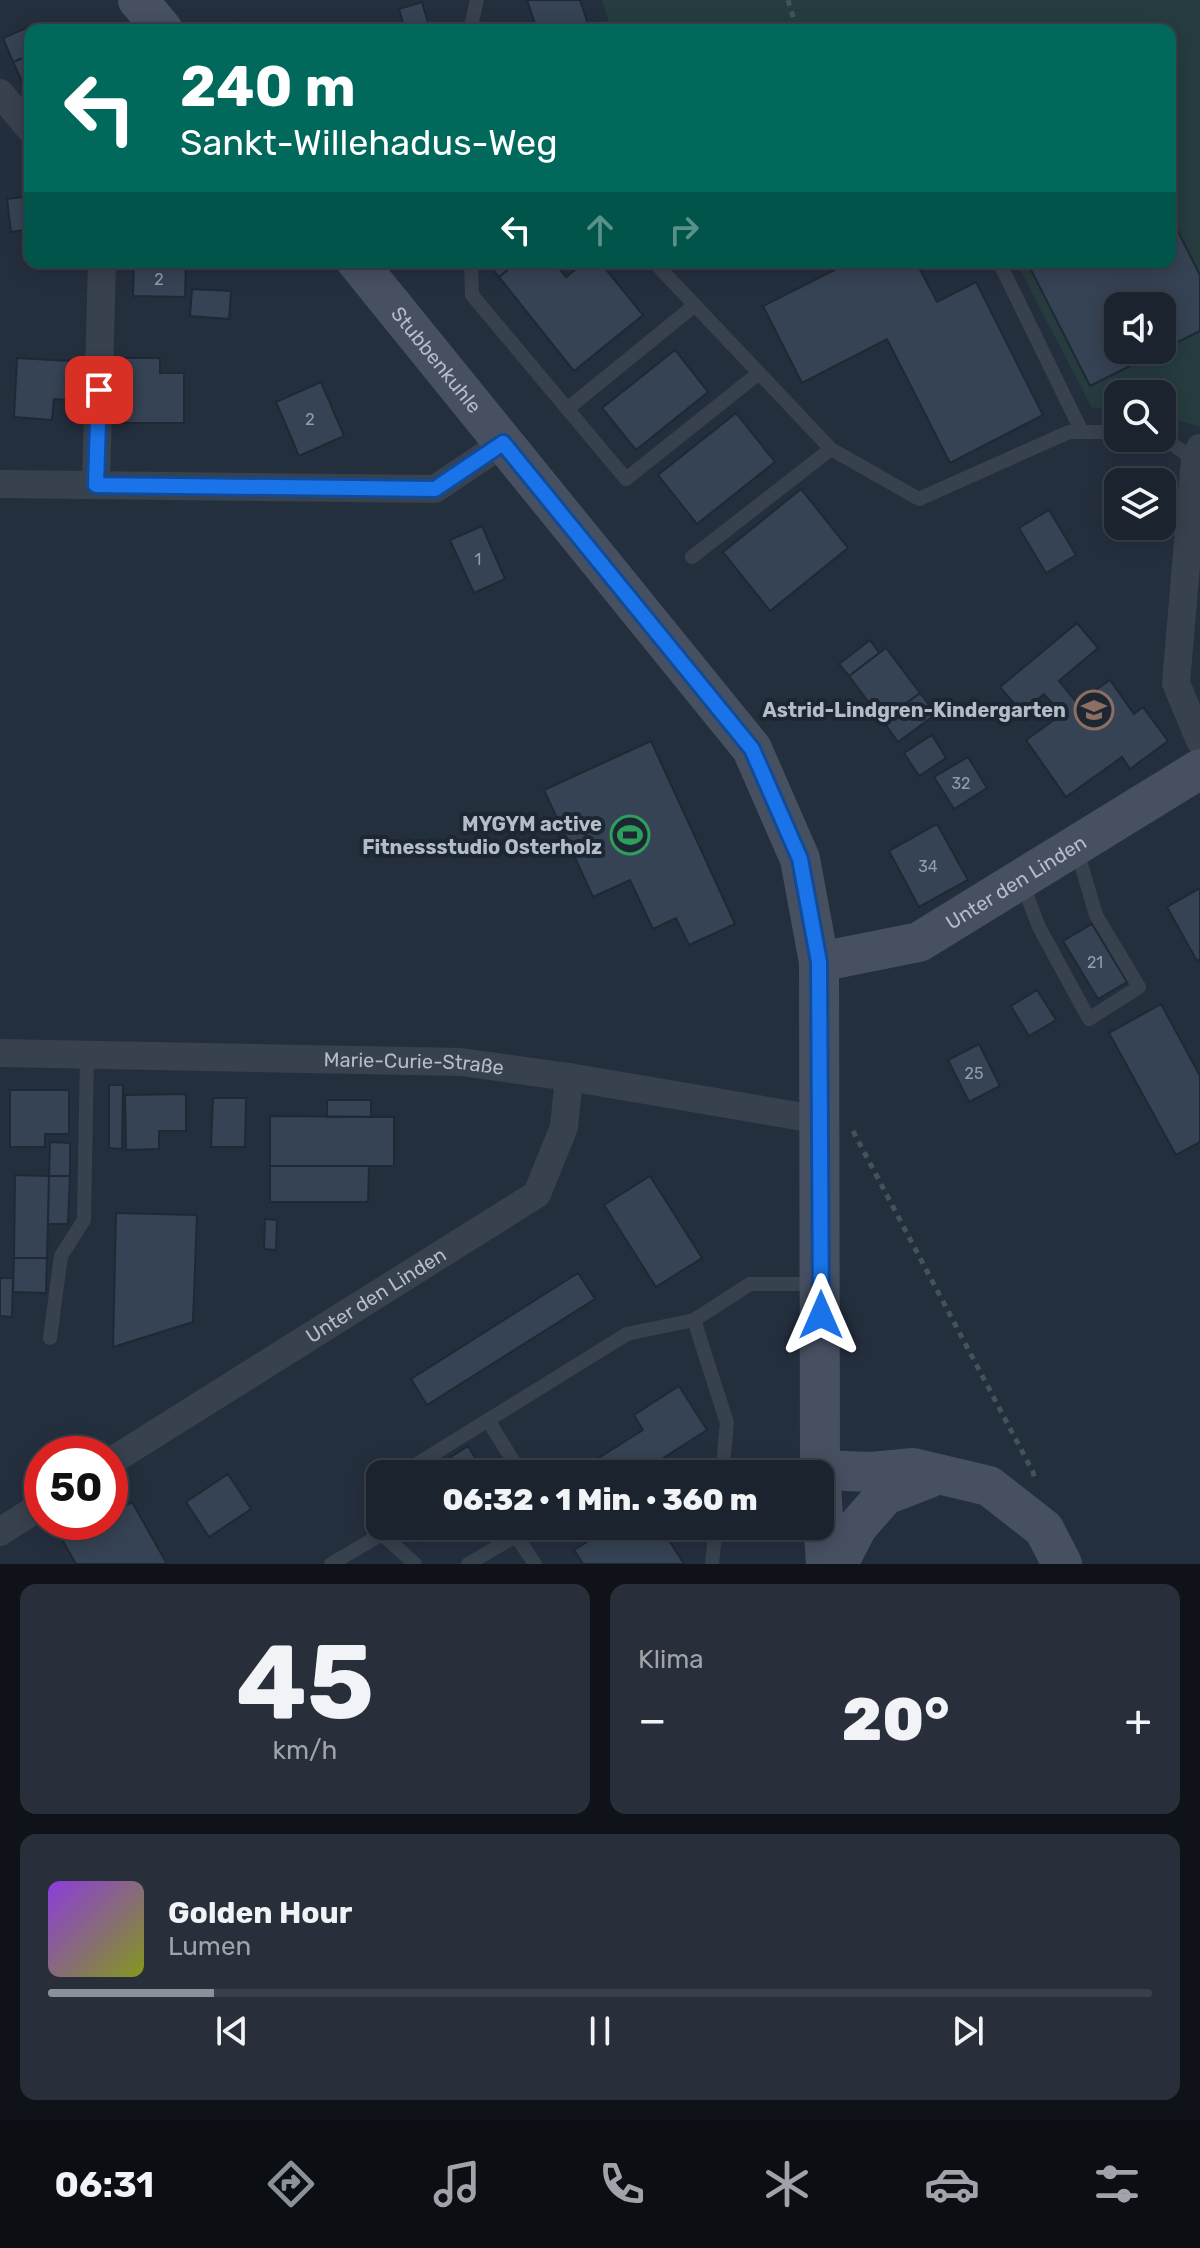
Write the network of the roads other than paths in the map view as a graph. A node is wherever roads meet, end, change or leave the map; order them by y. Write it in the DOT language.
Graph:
graph roads {
  1 [pos="138,0"];
  2 [pos="477,0"];
  3 [pos="158,24"];
  4 [pos="471,24"];
  5 [pos="0,93"];
  6 [pos="24,122"];
  7 [pos="102,268"];
  8 [pos="362,268"];
  9 [pos="471,268"];
  10 [pos="660,268"];
  11 [pos="1002,268"];
  12 [pos="695,305"];
  13 [pos="759,373"];
  14 [pos="567,409"];
  15 [pos="1082,432"];
  16 [pos="1104,432"];
  17 [pos="503,443"];
  18 [pos="1176,444"];
  19 [pos="831,449"];
  20 [pos="1198,454"];
  21 [pos="0,484"];
  22 [pos="96,485"];
  23 [pos="692,557"];
  24 [pos="1200,741"];
  25 [pos="1200,769"];
  26 [pos="1075,846"];
  27 [pos="1020,880"];
  28 [pos="819,962"];
  29 [pos="0,1053"];
  30 [pos="87,1055"];
  31 [pos="569,1077"];
  32 [pos="821,1120"];
  33 [pos="821,1284"];
  34 [pos="694,1320"];
  35 [pos="50,1338"];
  36 [pos="488,1420"];
  37 [pos="128,1451"];
  38 [pos="424,1460"];
  39 [pos="512,1460"];
  40 [pos="723,1460"];
  41 [pos="820,1460"];
  42 [pos="834,1471"];
  43 [pos="941,1473"];
  44 [pos="24,1517"];
  45 [pos="0,1532"];
  46 [pos="367,1540"];
  47 [pos="392,1540"];
  48 [pos="506,1540"];
  49 [pos="524,1540"];
  50 [pos="715,1540"];
  51 [pos="824,1540"];
  52 [pos="331,1564"];
  53 [pos="415,1564"];
  54 [pos="468,1564"];
  55 [pos="535,1564"];
  56 [pos="712,1564"];
  57 [pos="826,1564"];
  58 [pos="838,1564"];
  59 [pos="1062,1564"];
  1 -- 3 [label="main road"];
  2 -- 4 [label="lane"];
  5 -- 6 [label="street"];
  7 -- 22 [label="street"];
  8 -- 17 [label="main road, Stubbenkuhle"];
  9 -- 14 [label="lane"];
  10 -- 12 [label="lane"];
  11 -- 15 [label="lane"];
  12 -- 13 [label="lane"];
  12 -- 14 [label="lane"];
  13 -- 14 [label="lane"];
  13 -- 19 [label="lane"];
  15 -- 16 [label="lane"];
  15 -- 19 [label="lane"];
  17 -- 22 [label="street"];
  17 -- 28 [label="main road, Stubbenkuhle"];
  18 -- 20 [label="lane"];
  19 -- 23 [label="lane"];
  20 -- 24 [label="street"];
  21 -- 22 [label="street"];
  25 -- 26 [label="main road, Unter den Linden"];
  26 -- 27 [label="main road, Unter den Linden"];
  26 -- 27 [label="lane"];
  27 -- 28 [label="main road, Unter den Linden"];
  28 -- 32 [label="main road, Stubbenkuhle"];
  29 -- 30 [label="street, Marie-Curie-Straße"];
  30 -- 31 [label="street, Marie-Curie-Straße"];
  30 -- 35 [label="lane"];
  31 -- 32 [label="street, Marie-Curie-Straße"];
  31 -- 37 [label="street, Unter den Linden"];
  32 -- 33 [label="main road, Stubbenkuhle"];
  33 -- 34 [label="lane"];
  33 -- 41 [label="main road, Stubbenkuhle"];
  34 -- 36 [label="lane"];
  34 -- 40 [label="lane"];
  36 -- 38 [label="lane"];
  36 -- 39 [label="lane"];
  42 -- 43 [label="main road"];
  43 -- 58 [label="main road"];
  43 -- 59 [label="main road"];
  44 -- 45 [label="street"];
  46 -- 52 [label="lane"];
  47 -- 53 [label="lane"];
  48 -- 54 [label="lane"];
  49 -- 55 [label="lane"];
  50 -- 56 [label="lane"];
  51 -- 57 [label="main road, Stubbenkuhle"];
}
